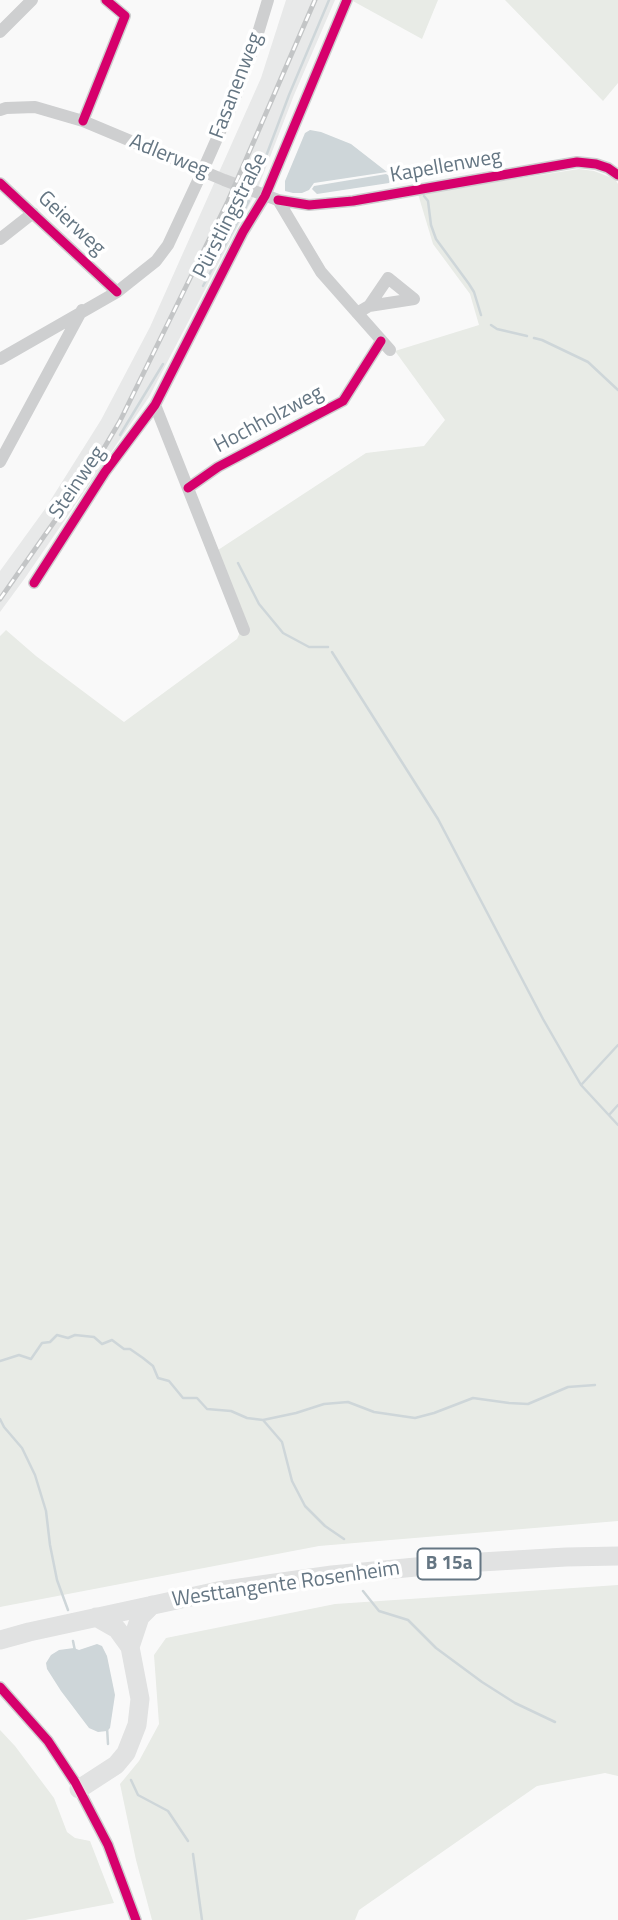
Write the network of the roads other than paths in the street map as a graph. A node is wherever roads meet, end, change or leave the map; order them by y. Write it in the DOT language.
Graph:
graph roads {
  1 [pos="32,0"];
  2 [pos="106,0"];
  3 [pos="268,0"];
  4 [pos="347,0"];
  5 [pos="0,32"];
  6 [pos="2,106"];
  7 [pos="83,121"];
  8 [pos="204,170"];
  9 [pos="618,175"];
  10 [pos="0,183"];
  11 [pos="272,198"];
  12 [pos="33,213"];
  13 [pos="0,239"];
  14 [pos="117,292"];
  15 [pos="369,306"];
  16 [pos="83,310"];
  17 [pos="357,313"];
  18 [pos="0,359"];
  19 [pos="155,405"];
  20 [pos="0,462"];
  21 [pos="188,488"];
  22 [pos="34,583"];
  23 [pos="244,630"];
  24 [pos="618,1556"];
  25 [pos="152,1605"];
  26 [pos="96,1617"];
  27 [pos="0,1640"];
  28 [pos="130,1647"];
  29 [pos="0,1687"];
  30 [pos="79,1789"];
  31 [pos="135,1920"];
  1 -- 5 [label="street"];
  2 -- 7 [label="street"];
  3 -- 8 [label="street, Fasanenweg"];
  4 -- 11 [label="street, Pürstlingstraße"];
  6 -- 7 [label="street, Adlerweg"];
  7 -- 8 [label="street, Adlerweg"];
  8 -- 11 [label="street, Adlerweg"];
  8 -- 14 [label="street, Fasanenweg"];
  9 -- 11 [label="street, Kapellenweg"];
  10 -- 12 [label="street, Geierweg"];
  11 -- 17 [label="street"];
  11 -- 19 [label="street, Pürstlingstraße"];
  12 -- 13 [label="street"];
  12 -- 14 [label="street, Geierweg"];
  14 -- 16 [label="street, Fasanenweg"];
  15 -- 17 [label="street"];
  16 -- 18 [label="street, Fasanenweg"];
  16 -- 20 [label="street"];
  17 -- 21 [label="street, Hochholzweg"];
  19 -- 21 [label="street"];
  19 -- 22 [label="street, Steinweg"];
  21 -- 23 [label="street"];
  24 -- 25 [label="highway, Westtangente Rosenheim / B 15a"];
  25 -- 26 [label="highway, Westtangente Rosenheim / B 15a"];
  25 -- 28 [label="highway"];
  26 -- 27 [label="highway, Westtangente Rosenheim / B 15a"];
  26 -- 28 [label="highway"];
  28 -- 30 [label="highway"];
  29 -- 30 [label="street"];
  30 -- 31 [label="street"];
}
